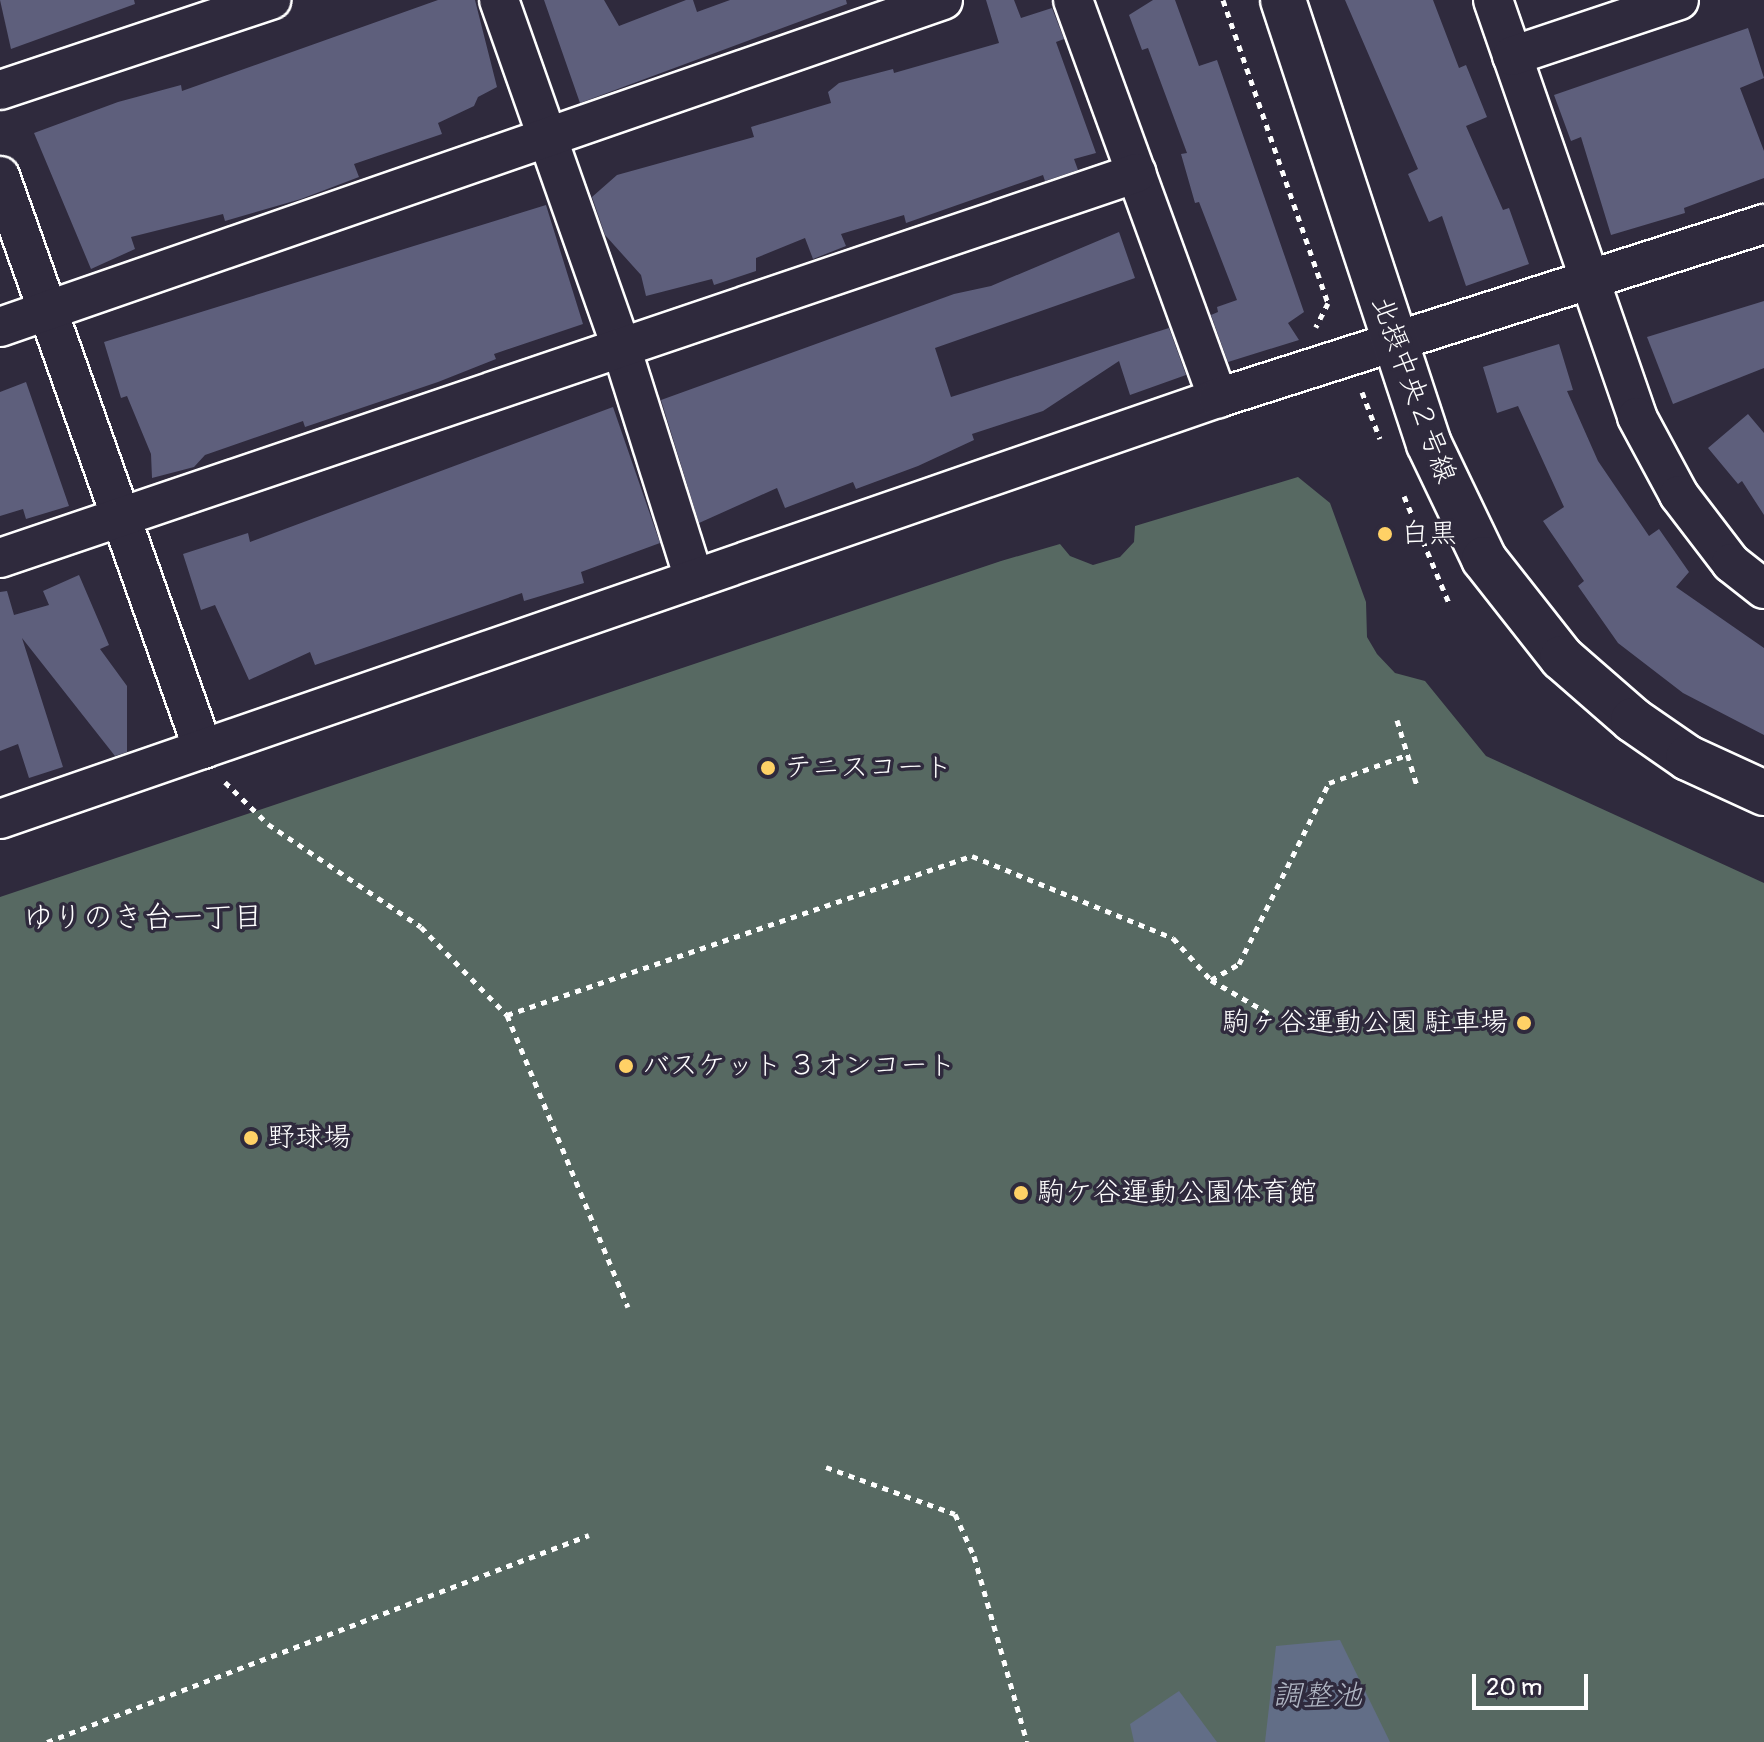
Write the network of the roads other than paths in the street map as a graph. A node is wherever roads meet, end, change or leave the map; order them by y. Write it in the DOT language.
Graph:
graph roads {
  1 [pos="271,0"];
  2 [pos="499,0"];
  3 [pos="943,0"];
  4 [pos="1073,0"];
  5 [pos="1283,0"];
  6 [pos="1493,0"];
  7 [pos="1679,0"];
  8 [pos="1512,56"];
  9 [pos="0,90"];
  10 [pos="545,136"];
  11 [pos="1137,173"];
  12 [pos="0,176"];
  13 [pos="1764,224"];
  14 [pos="1591,280"];
  15 [pos="48,310"];
  16 [pos="0,327"];
  17 [pos="1393,341"];
  18 [pos="621,347"];
  19 [pos="1218,398"];
  20 [pos="117,515"];
  21 [pos="0,558"];
  22 [pos="694,579"];
  23 [pos="1764,589"];
  24 [pos="203,749"];
  25 [pos="1764,793"];
  26 [pos="0,819"];
  1 -- 9 [label="street"];
  2 -- 10 [label="street"];
  3 -- 10 [label="street"];
  4 -- 11 [label="street"];
  5 -- 17 [label="street, 北摂中央２号線"];
  6 -- 8 [label="street"];
  7 -- 8 [label="street"];
  8 -- 14 [label="street"];
  10 -- 15 [label="street"];
  10 -- 18 [label="street"];
  11 -- 18 [label="street"];
  11 -- 19 [label="street"];
  12 -- 15 [label="street"];
  13 -- 14 [label="street"];
  14 -- 17 [label="street"];
  14 -- 23 [label="street"];
  15 -- 16 [label="street"];
  15 -- 20 [label="street"];
  17 -- 19 [label="street"];
  17 -- 25 [label="street, 北摂中央２号線"];
  18 -- 20 [label="street"];
  18 -- 22 [label="street"];
  19 -- 22 [label="street"];
  20 -- 21 [label="street"];
  20 -- 24 [label="street"];
  22 -- 24 [label="street"];
  24 -- 26 [label="street"];
}
